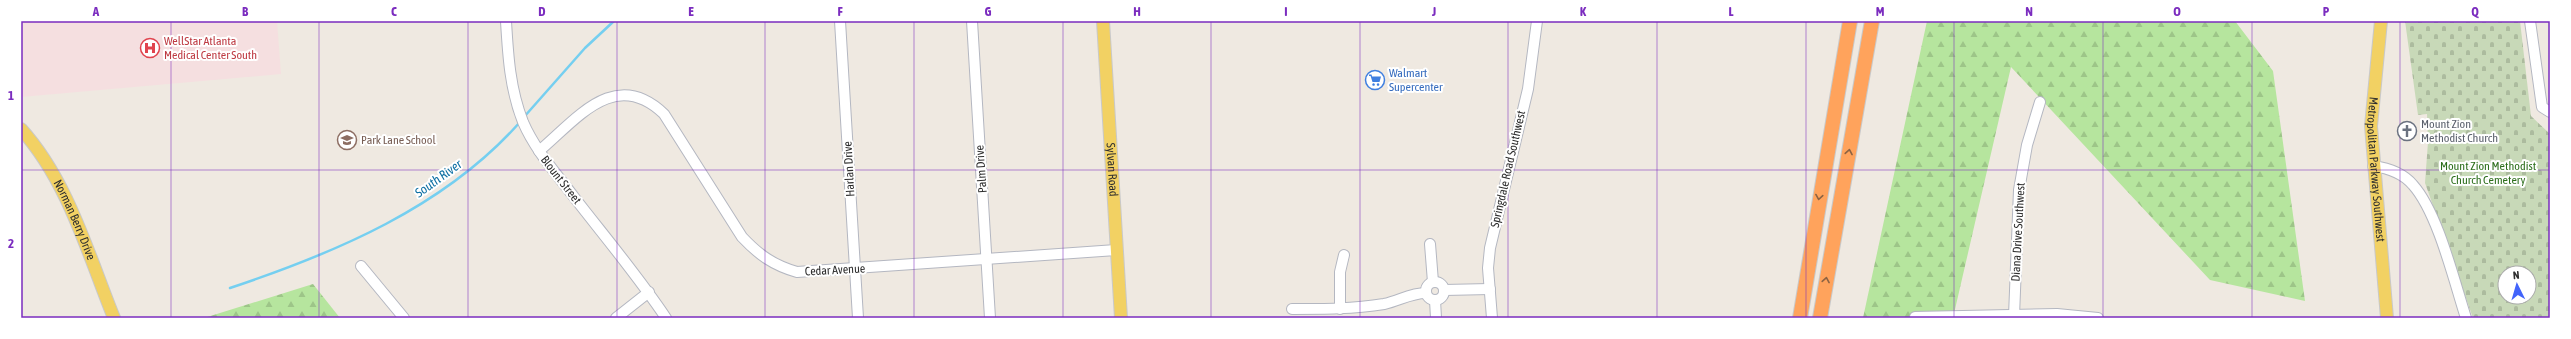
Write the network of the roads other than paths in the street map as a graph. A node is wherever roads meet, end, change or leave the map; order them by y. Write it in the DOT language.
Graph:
graph roads {
  1 [pos="506,21"];
  2 [pos="840,21"];
  3 [pos="972,21"];
  4 [pos="1103,21"];
  5 [pos="1537,21"];
  6 [pos="1841,21"];
  7 [pos="1850,21"];
  8 [pos="1872,21"];
  9 [pos="2381,21"];
  10 [pos="2530,21"];
  11 [pos="2040,102"];
  12 [pos="2550,112"];
  13 [pos="21,129"];
  14 [pos="1829,134"];
  15 [pos="539,152"];
  16 [pos="2373,166"];
  17 [pos="1430,244"];
  18 [pos="1116,250"];
  19 [pos="1344,255"];
  20 [pos="987,260"];
  21 [pos="361,266"];
  22 [pos="855,269"];
  23 [pos="1433,282"];
  24 [pos="1490,289"];
  25 [pos="1444,290"];
  26 [pos="649,292"];
  27 [pos="1426,293"];
  28 [pos="1435,300"];
  29 [pos="1292,309"];
  30 [pos="1340,309"];
  31 [pos="2014,316"];
  32 [pos="1915,317"];
  33 [pos="1985,317"];
  34 [pos="114,318"];
  35 [pos="404,318"];
  36 [pos="616,318"];
  37 [pos="666,318"];
  38 [pos="858,318"];
  39 [pos="990,318"];
  40 [pos="1120,318"];
  41 [pos="1436,318"];
  42 [pos="1492,318"];
  43 [pos="1800,318"];
  44 [pos="1820,318"];
  45 [pos="2098,318"];
  46 [pos="2387,318"];
  47 [pos="2466,318"];
  1 -- 15 [label="street, Blount Street"];
  2 -- 22 [label="street, Harlan Drive"];
  3 -- 20 [label="street, Palm Drive"];
  4 -- 18 [label="main road, Sylvan Road"];
  5 -- 24 [label="street, Springdale Road Southwest"];
  6 -- 14 [label="highway"];
  7 -- 14 [label="highway"];
  44 -- 8 [label="highway, one-way"];
  9 -- 16 [label="main road, Metropolitan Parkway Southwest"];
  10 -- 12 [label="street"];
  11 -- 31 [label="street, Diana Drive Southwest"];
  13 -- 34 [label="main road, Norman Berry Drive"];
  14 -- 43 [label="highway, one-way"];
  15 -- 22 [label="street, Cedar Avenue"];
  15 -- 26 [label="street, Blount Street"];
  16 -- 46 [label="main road, Metropolitan Parkway Southwest"];
  16 -- 47 [label="street"];
  17 -- 23 [label="street"];
  18 -- 20 [label="street, Cedar Avenue"];
  18 -- 40 [label="main road, Sylvan Road"];
  19 -- 30 [label="street"];
  20 -- 22 [label="street, Cedar Avenue"];
  20 -- 39 [label="street, Palm Drive"];
  21 -- 35 [label="street"];
  22 -- 38 [label="street, Harlan Drive"];
  23 -- 25 [label="street"];
  23 -- 27 [label="street"];
  24 -- 25 [label="street"];
  24 -- 42 [label="street, Springdale Road Southwest"];
  25 -- 28 [label="street"];
  26 -- 36 [label="street"];
  26 -- 37 [label="street, Blount Street"];
  27 -- 28 [label="street"];
  27 -- 30 [label="street"];
  28 -- 41 [label="street"];
  29 -- 30 [label="street"];
  31 -- 33 [label="street"];
  31 -- 45 [label="street"];
  32 -- 33 [label="street"];
}
